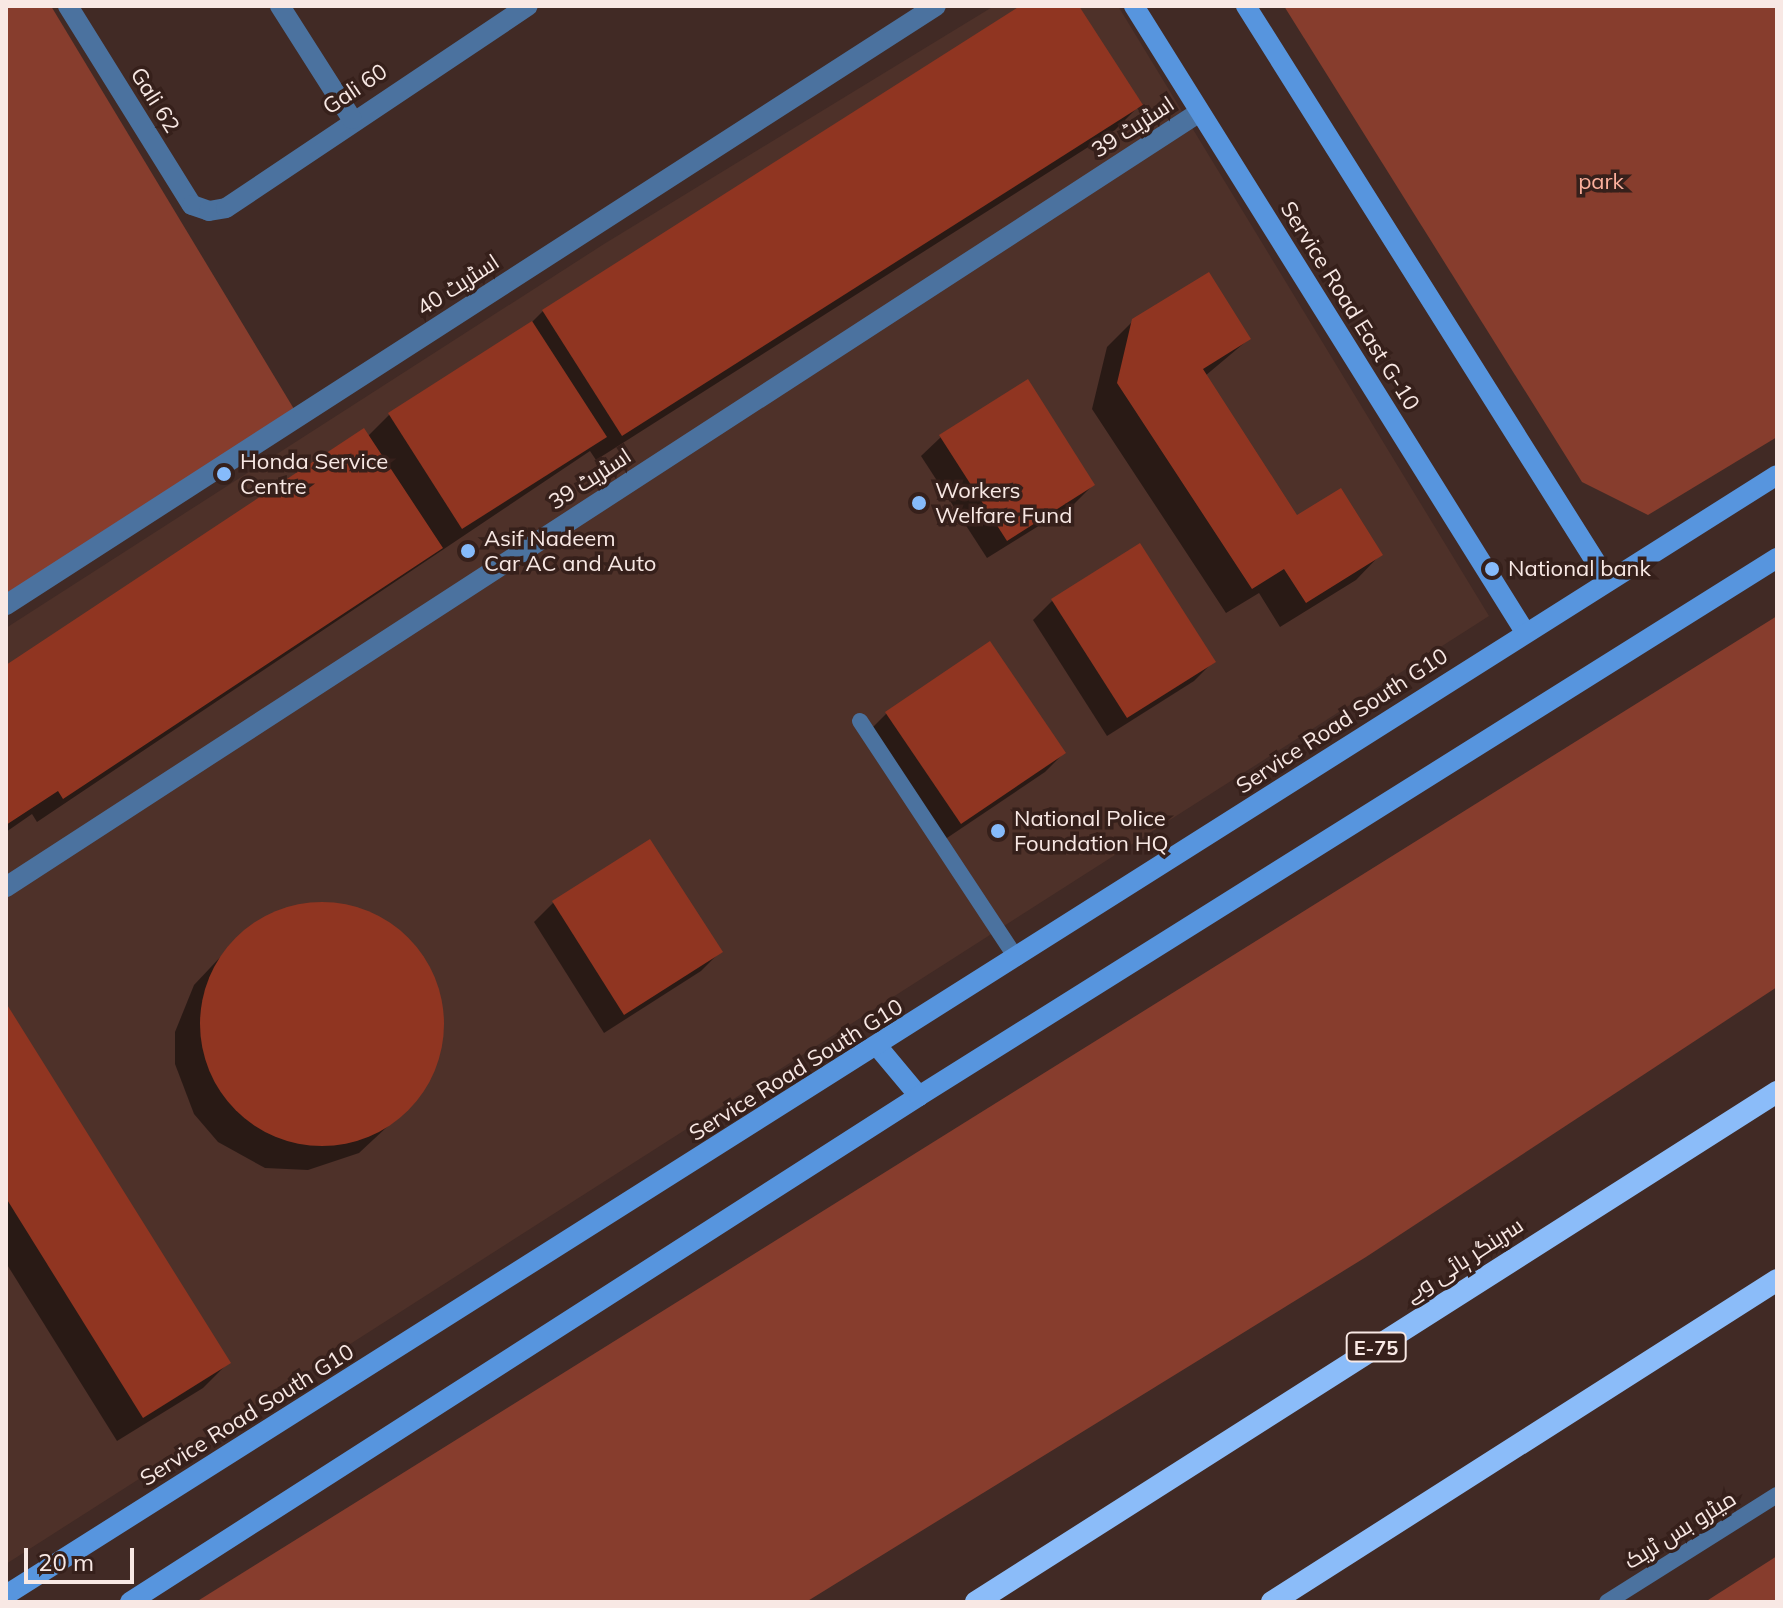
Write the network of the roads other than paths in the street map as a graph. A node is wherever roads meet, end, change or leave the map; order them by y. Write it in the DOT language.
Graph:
graph roads {
  1 [pos="68,6"];
  2 [pos="280,6"];
  3 [pos="528,6"];
  4 [pos="936,6"];
  5 [pos="1134,6"];
  6 [pos="1246,6"];
  7 [pos="1200,112"];
  8 [pos="352,119"];
  9 [pos="209,211"];
  10 [pos="1777,475"];
  11 [pos="1777,558"];
  12 [pos="1607,580"];
  13 [pos="6,605"];
  14 [pos="1525,632"];
  15 [pos="860,721"];
  16 [pos="6,887"];
  17 [pos="1016,958"];
  18 [pos="878,1047"];
  19 [pos="1777,1092"];
  20 [pos="919,1096"];
  21 [pos="1777,1280"];
  22 [pos="1777,1495"];
  23 [pos="6,1595"];
  24 [pos="130,1602"];
  25 [pos="976,1602"];
  26 [pos="1272,1602"];
  27 [pos="1607,1602"];
  1 -- 9 [label="street, Gali 62"];
  2 -- 8 [label="street"];
  3 -- 8 [label="street, Gali 60"];
  4 -- 13 [label="street, اسٹریٹ 40"];
  5 -- 7 [label="main road, Service Road East G-10"];
  6 -- 12 [label="main road"];
  7 -- 14 [label="main road, Service Road East G-10"];
  7 -- 16 [label="street, اسٹریٹ 39"];
  8 -- 9 [label="street, Gali 60"];
  10 -- 12 [label="main road, Service Road South G10"];
  11 -- 20 [label="main road"];
  12 -- 14 [label="main road, Service Road South G10"];
  14 -- 17 [label="main road, Service Road South G10"];
  15 -- 17 [label="lane"];
  17 -- 18 [label="main road, Service Road South G10"];
  18 -- 20 [label="main road"];
  18 -- 23 [label="main road, Service Road South G10"];
  19 -- 25 [label="highway, سرینگر ہائی وے / E-75"];
  20 -- 24 [label="main road"];
  21 -- 26 [label="highway"];
  22 -- 27 [label="lane, میٹرو بس ٹریک"];
}
